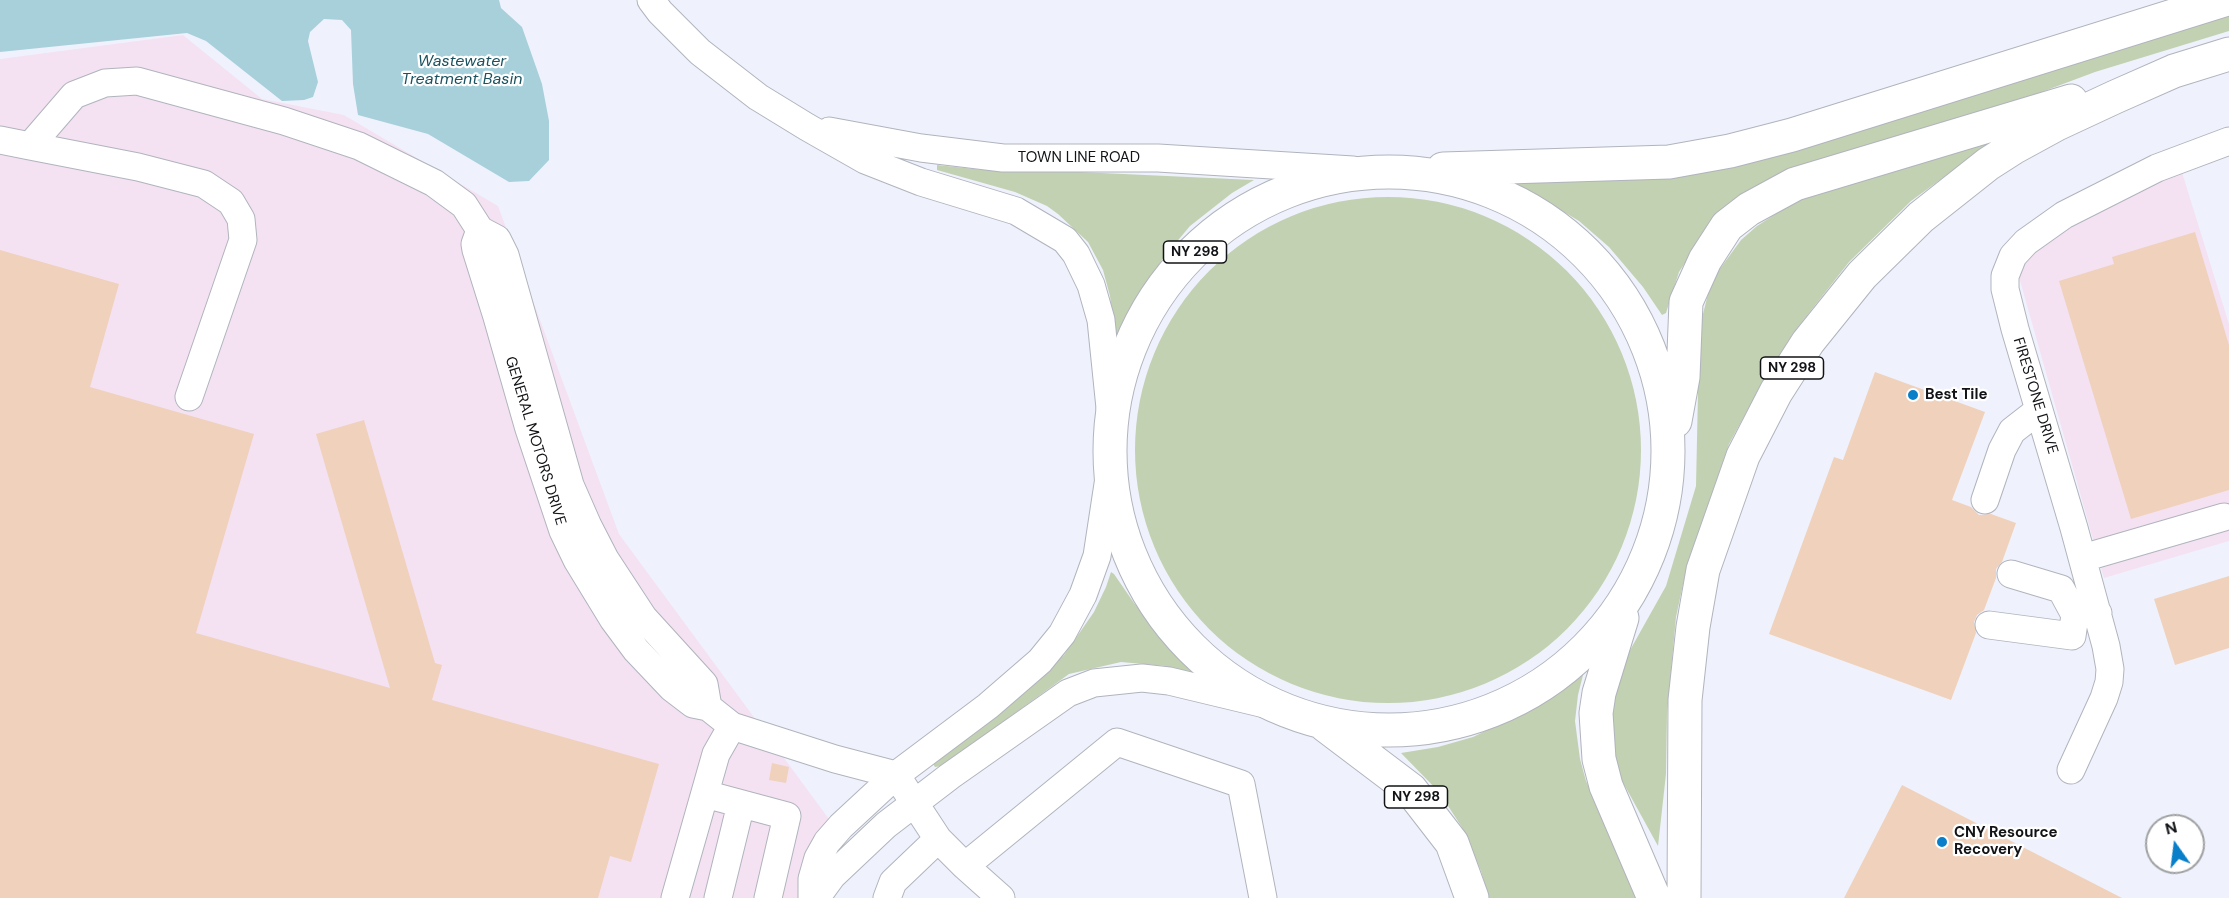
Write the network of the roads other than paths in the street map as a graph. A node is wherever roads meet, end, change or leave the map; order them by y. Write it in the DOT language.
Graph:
graph roads {
  1 [pos="651,0"];
  2 [pos="2224,0"];
  3 [pos="2229,54"];
  4 [pos="2174,71"];
  5 [pos="807,127"];
  6 [pos="0,140"];
  7 [pos="2229,141"];
  8 [pos="30,146"];
  9 [pos="1353,170"];
  10 [pos="1417,170"];
  11 [pos="189,397"];
  12 [pos="1110,408"];
  13 [pos="2039,410"];
  14 [pos="1670,447"];
  15 [pos="1110,471"];
  16 [pos="1985,500"];
  17 [pos="2224,517"];
  18 [pos="2083,558"];
  19 [pos="2011,574"];
  20 [pos="1629,596"];
  21 [pos="2086,614"];
  22 [pos="1989,625"];
  23 [pos="1269,705"];
  24 [pos="1325,725"];
  25 [pos="732,726"];
  26 [pos="2071,770"];
  27 [pos="896,775"];
  28 [pos="705,794"];
  29 [pos="916,803"];
  30 [pos="741,804"];
  31 [pos="938,839"];
  32 [pos="965,866"];
  33 [pos="675,898"];
  34 [pos="718,898"];
  35 [pos="768,898"];
  36 [pos="814,898"];
  37 [pos="887,898"];
  38 [pos="1001,898"];
  39 [pos="1263,898"];
  40 [pos="1472,898"];
  41 [pos="1654,898"];
  42 [pos="1684,898"];
  1 -- 5 [label="street, TOWN LINE ROAD"];
  2 -- 10 [label="main road, NY 298"];
  3 -- 4 [label="main road, NY 298"];
  4 -- 14 [label="main road, NY 298"];
  4 -- 42 [label="main road, NY 298"];
  5 -- 9 [label="street, TOWN LINE ROAD"];
  5 -- 12 [label="street, TOWN LINE ROAD"];
  6 -- 8 [label="street"];
  7 -- 13 [label="street, FIRESTONE DRIVE"];
  8 -- 11 [label="street"];
  8 -- 25 [label="street, GENERAL MOTORS DRIVE"];
  9 -- 10 [label="main road, NY 298"];
  9 -- 12 [label="main road, NY 298"];
  10 -- 14 [label="main road"];
  12 -- 15 [label="main road, NY 298"];
  13 -- 16 [label="street"];
  13 -- 18 [label="street, FIRESTONE DRIVE"];
  14 -- 20 [label="main road"];
  15 -- 23 [label="main road, NY 298"];
  15 -- 27 [label="street"];
  17 -- 18 [label="street"];
  18 -- 21 [label="street, FIRESTONE DRIVE"];
  19 -- 21 [label="street"];
  20 -- 24 [label="main road"];
  20 -- 41 [label="main road"];
  21 -- 22 [label="street"];
  21 -- 26 [label="street, FIRESTONE DRIVE"];
  23 -- 24 [label="main road, NY 298"];
  23 -- 29 [label="street"];
  24 -- 40 [label="main road, NY 298"];
  25 -- 27 [label="street, GENERAL MOTORS DRIVE"];
  25 -- 28 [label="street"];
  27 -- 29 [label="street"];
  27 -- 36 [label="street"];
  28 -- 30 [label="street"];
  28 -- 33 [label="street"];
  29 -- 31 [label="street"];
  29 -- 36 [label="street"];
  30 -- 34 [label="street"];
  30 -- 35 [label="street"];
  31 -- 32 [label="street"];
  31 -- 37 [label="street"];
  32 -- 38 [label="street"];
  32 -- 39 [label="street"];
}
